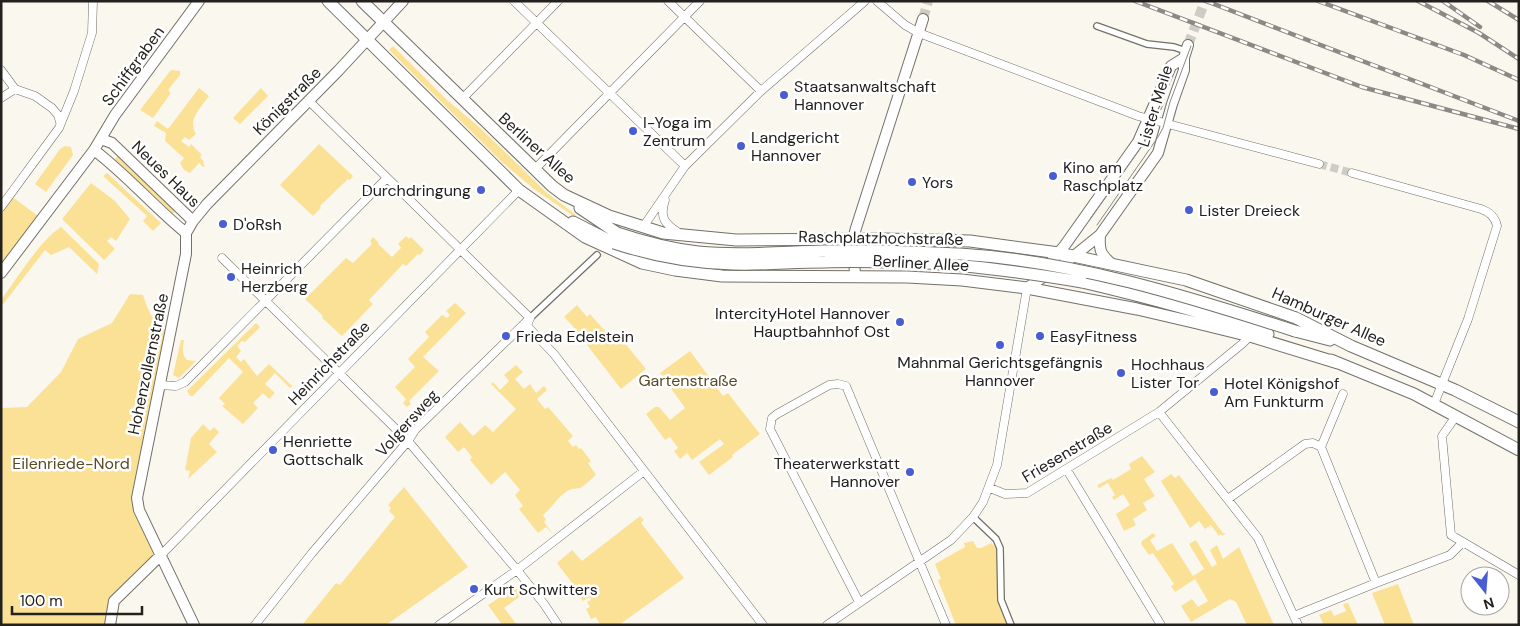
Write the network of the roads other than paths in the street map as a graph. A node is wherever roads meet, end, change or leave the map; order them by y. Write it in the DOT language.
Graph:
graph roads {
  1 [pos="93,1"];
  2 [pos="199,1"];
  3 [pos="328,1"];
  4 [pos="362,1"];
  5 [pos="403,1"];
  6 [pos="514,1"];
  7 [pos="558,1"];
  8 [pos="668,1"];
  9 [pos="700,1"];
  10 [pos="865,1"];
  11 [pos="877,1"];
  12 [pos="684,17"];
  13 [pos="923,19"];
  14 [pos="383,23"];
  15 [pos="536,24"];
  16 [pos="1097,26"];
  17 [pos="919,33"];
  18 [pos="367,41"];
  19 [pos="1186,51"];
  20 [pos="1,70"];
  21 [pos="15,89"];
  22 [pos="762,91"];
  23 [pos="609,93"];
  24 [pos="1,98"];
  25 [pos="462,99"];
  26 [pos="308,101"];
  27 [pos="1149,118"];
  28 [pos="1167,124"];
  29 [pos="60,125"];
  30 [pos="101,139"];
  31 [pos="94,150"];
  32 [pos="1319,164"];
  33 [pos="685,166"];
  34 [pos="534,170"];
  35 [pos="1352,173"];
  36 [pos="387,178"];
  37 [pos="519,190"];
  38 [pos="667,193"];
  39 [pos="564,196"];
  40 [pos="1,207"];
  41 [pos="546,209"];
  42 [pos="193,221"];
  43 [pos="643,227"];
  44 [pos="186,233"];
  45 [pos="1100,235"];
  46 [pos="683,236"];
  47 [pos="616,238"];
  48 [pos="854,239"];
  49 [pos="460,250"];
  50 [pos="1059,253"];
  51 [pos="597,255"];
  52 [pos="1074,256"];
  53 [pos="222,258"];
  54 [pos="1112,264"];
  55 [pos="1,273"];
  56 [pos="855,276"];
  57 [pos="783,277"];
  58 [pos="1027,288"];
  59 [pos="266,300"];
  60 [pos="530,318"];
  61 [pos="1250,336"];
  62 [pos="1293,336"];
  63 [pos="1351,346"];
  64 [pos="1338,363"];
  65 [pos="339,372"];
  66 [pos="1443,384"];
  67 [pos="159,385"];
  68 [pos="1343,394"];
  69 [pos="1434,404"];
  70 [pos="1159,412"];
  71 [pos="1456,416"];
  72 [pos="1519,422"];
  73 [pos="408,441"];
  74 [pos="1321,448"];
  75 [pos="1519,450"];
  76 [pos="1067,470"];
  77 [pos="644,471"];
  78 [pos="990,488"];
  79 [pos="1228,499"];
  80 [pos="974,517"];
  81 [pos="1463,542"];
  82 [pos="160,556"];
  83 [pos="920,560"];
  84 [pos="517,570"];
  85 [pos="1519,574"];
  86 [pos="1376,582"];
  87 [pos="859,602"];
  88 [pos="1294,616"];
  89 [pos="110,625"];
  90 [pos="194,625"];
  91 [pos="255,625"];
  92 [pos="439,625"];
  93 [pos="558,625"];
  94 [pos="763,625"];
  95 [pos="827,625"];
  96 [pos="946,625"];
  97 [pos="1011,625"];
  98 [pos="1161,625"];
  99 [pos="1298,625"];
  1 -- 29 [label="street"];
  2 -- 30 [label="street, Schiffgraben"];
  3 -- 18 [label="main road, Berliner Allee"];
  4 -- 14 [label="main road, Berliner Allee"];
  5 -- 14 [label="street, Königstraße"];
  6 -- 15 [label="street"];
  7 -- 15 [label="street"];
  8 -- 12 [label="street"];
  9 -- 12 [label="street"];
  10 -- 22 [label="street"];
  11 -- 17 [label="street"];
  12 -- 22 [label="street"];
  12 -- 23 [label="street"];
  13 -- 17 [label="street"];
  14 -- 18 [label="street, Königstraße"];
  14 -- 25 [label="main road, Berliner Allee"];
  15 -- 23 [label="street"];
  15 -- 25 [label="street"];
  16 -- 19 [label="street"];
  17 -- 27 [label="street"];
  17 -- 48 [label="street"];
  18 -- 26 [label="street, Königstraße"];
  18 -- 37 [label="main road, Berliner Allee"];
  19 -- 27 [label="street, Lister Meile"];
  19 -- 28 [label="street, Lister Meile"];
  20 -- 21 [label="street"];
  21 -- 24 [label="street"];
  21 -- 29 [label="street"];
  22 -- 33 [label="street"];
  23 -- 33 [label="street"];
  23 -- 34 [label="street"];
  25 -- 34 [label="main road, Berliner Allee"];
  26 -- 36 [label="street"];
  26 -- 42 [label="street, Königstraße"];
  27 -- 28 [label="street"];
  27 -- 50 [label="street, Lister Meile"];
  28 -- 32 [label="street"];
  28 -- 45 [label="street, Lister Meile"];
  29 -- 40 [label="street"];
  30 -- 31 [label="street, Schiffgraben"];
  30 -- 42 [label="street, Neues Haus"];
  31 -- 44 [label="street, Neues Haus"];
  31 -- 55 [label="street, Schiffgraben"];
  33 -- 38 [label="street"];
  34 -- 39 [label="main road, Berliner Allee"];
  35 -- 66 [label="street"];
  36 -- 49 [label="street"];
  36 -- 59 [label="street"];
  37 -- 41 [label="main road, Berliner Allee"];
  37 -- 49 [label="street, Heinrichstraße"];
  38 -- 43 [label="street"];
  38 -- 46 [label="street"];
  39 -- 43 [label="main road, Berliner Allee"];
  39 -- 47 [label="main road, Raschplatzhochstraße"];
  41 -- 47 [label="main road, Raschplatzhochstraße"];
  41 -- 57 [label="main road, Berliner Allee"];
  42 -- 44 [label="street, Neues Haus"];
  43 -- 46 [label="main road, Berliner Allee"];
  44 -- 67 [label="street, Hohenzollernstraße"];
  45 -- 52 [label="street, Lister Meile"];
  45 -- 54 [label="street"];
  46 -- 48 [label="main road, Berliner Allee"];
  47 -- 62 [label="main road, Raschplatzhochstraße, bridge"];
  48 -- 50 [label="main road, Berliner Allee"];
  48 -- 56 [label="street"];
  48 -- 57 [label="main road, Berliner Allee"];
  49 -- 60 [label="street"];
  49 -- 65 [label="street, Heinrichstraße"];
  50 -- 52 [label="main road, Hamburger Allee"];
  50 -- 58 [label="street, Lister Meile"];
  51 -- 60 [label="street, Volgersweg"];
  52 -- 54 [label="main road, Hamburger Allee"];
  52 -- 58 [label="street, Lister Meile"];
  53 -- 59 [label="street"];
  54 -- 63 [label="main road, Hamburger Allee"];
  56 -- 57 [label="main road, Berliner Allee"];
  56 -- 58 [label="main road, Berliner Allee"];
  58 -- 61 [label="main road"];
  58 -- 78 [label="street"];
  59 -- 65 [label="street"];
  59 -- 67 [label="street"];
  60 -- 73 [label="street, Volgersweg"];
  60 -- 77 [label="street"];
  61 -- 64 [label="main road"];
  61 -- 70 [label="street, Friesenstraße"];
  62 -- 63 [label="main road, Raschplatzhochstraße"];
  62 -- 64 [label="main road"];
  63 -- 66 [label="main road, Hamburger Allee"];
  64 -- 69 [label="main road"];
  65 -- 73 [label="street"];
  65 -- 82 [label="street, Heinrichstraße"];
  66 -- 69 [label="street"];
  66 -- 72 [label="main road, Hamburger Allee"];
  67 -- 82 [label="street, Hohenzollernstraße"];
  68 -- 74 [label="street"];
  69 -- 71 [label="main road"];
  70 -- 76 [label="street, Friesenstraße"];
  70 -- 79 [label="street"];
  71 -- 75 [label="main road"];
  71 -- 81 [label="street"];
  73 -- 84 [label="street"];
  73 -- 91 [label="street, Volgersweg"];
  74 -- 79 [label="street"];
  74 -- 86 [label="street"];
  76 -- 78 [label="street, Friesenstraße"];
  76 -- 98 [label="street"];
  77 -- 84 [label="street"];
  77 -- 94 [label="street"];
  78 -- 80 [label="street"];
  79 -- 88 [label="street"];
  80 -- 83 [label="street"];
  80 -- 97 [label="street"];
  81 -- 85 [label="street"];
  81 -- 86 [label="street"];
  82 -- 89 [label="street"];
  82 -- 90 [label="street, Hohenzollernstraße"];
  83 -- 87 [label="street"];
  83 -- 87 [label="street"];
  83 -- 96 [label="street"];
  84 -- 92 [label="street"];
  84 -- 93 [label="street"];
  86 -- 88 [label="street"];
  87 -- 95 [label="street"];
  88 -- 99 [label="street"];
}
